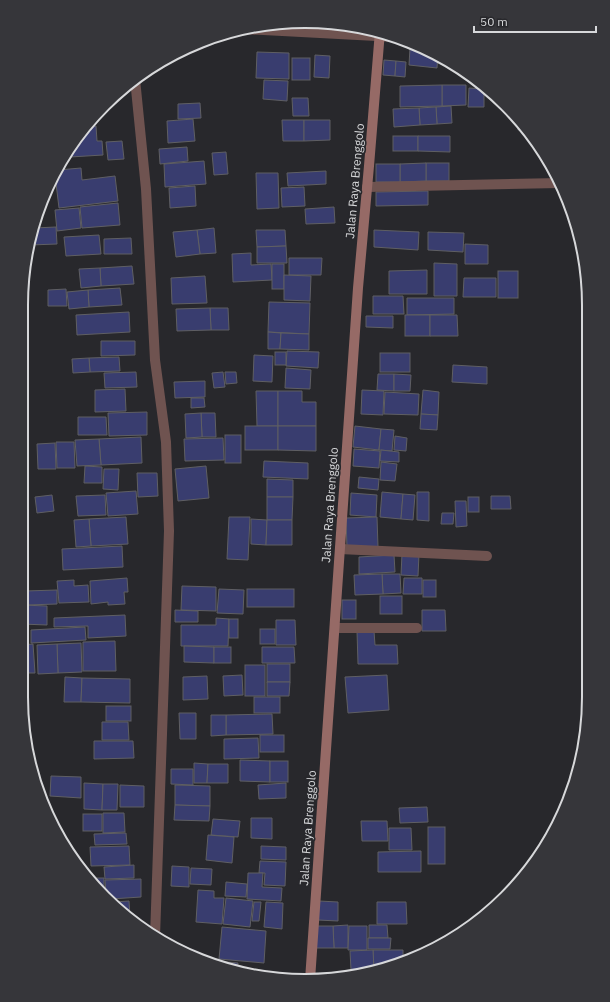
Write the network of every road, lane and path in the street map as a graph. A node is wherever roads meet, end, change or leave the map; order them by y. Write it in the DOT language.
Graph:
graph roads {
  1 [pos="270,30"];
  2 [pos="360,33"];
  3 [pos="380,38"];
  4 [pos="136,85"];
  5 [pos="554,183"];
  6 [pos="368,186"];
  7 [pos="340,549"];
  8 [pos="487,556"];
  9 [pos="335,628"];
  10 [pos="417,628"];
  11 [pos="155,930"];
  12 [pos="310,974"];
  1 -- 2 [label="street"];
  3 -- 6 [label="main road, Jalan Raya Brenggolo"];
  4 -- 11 [label="street"];
  5 -- 6 [label="street"];
  6 -- 7 [label="main road, Jalan Raya Brenggolo"];
  7 -- 8 [label="street"];
  7 -- 9 [label="main road, Jalan Raya Brenggolo"];
  9 -- 10 [label="street"];
  9 -- 12 [label="main road, Jalan Raya Brenggolo"];
}
